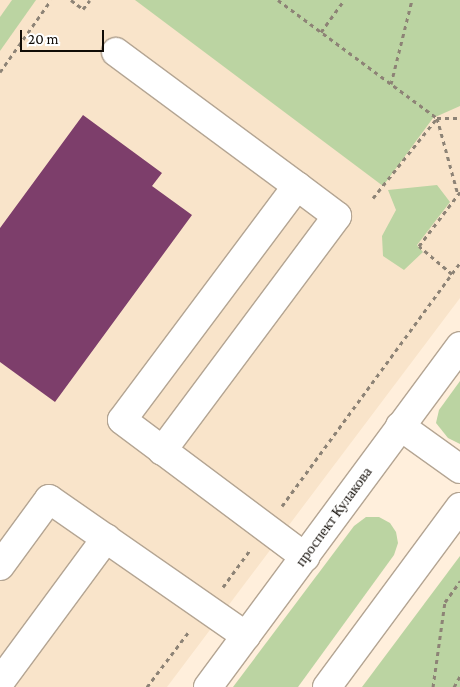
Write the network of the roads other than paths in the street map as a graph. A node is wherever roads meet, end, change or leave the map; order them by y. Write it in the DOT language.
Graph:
graph roads {
  1 [pos="116,52"];
  2 [pos="297,186"];
  3 [pos="460,346"];
  4 [pos="400,426"];
  5 [pos="162,451"];
  6 [pos="460,469"];
  7 [pos="460,507"];
  8 [pos="106,538"];
  9 [pos="305,557"];
  10 [pos="0,566"];
  11 [pos="246,636"];
  12 [pos="0,682"];
  13 [pos="208,687"];
  14 [pos="327,687"];
  1 -- 2 [label="main road"];
  2 -- 5 [label="main road"];
  2 -- 5 [label="main road"];
  3 -- 4 [label="main road, проспект Кулакова"];
  4 -- 6 [label="main road"];
  4 -- 9 [label="main road, проспект Кулакова"];
  5 -- 9 [label="main road"];
  7 -- 14 [label="main road"];
  8 -- 10 [label="main road"];
  8 -- 11 [label="main road"];
  8 -- 12 [label="main road"];
  9 -- 11 [label="main road, проспект Кулакова"];
  11 -- 13 [label="main road, проспект Кулакова"];
}
